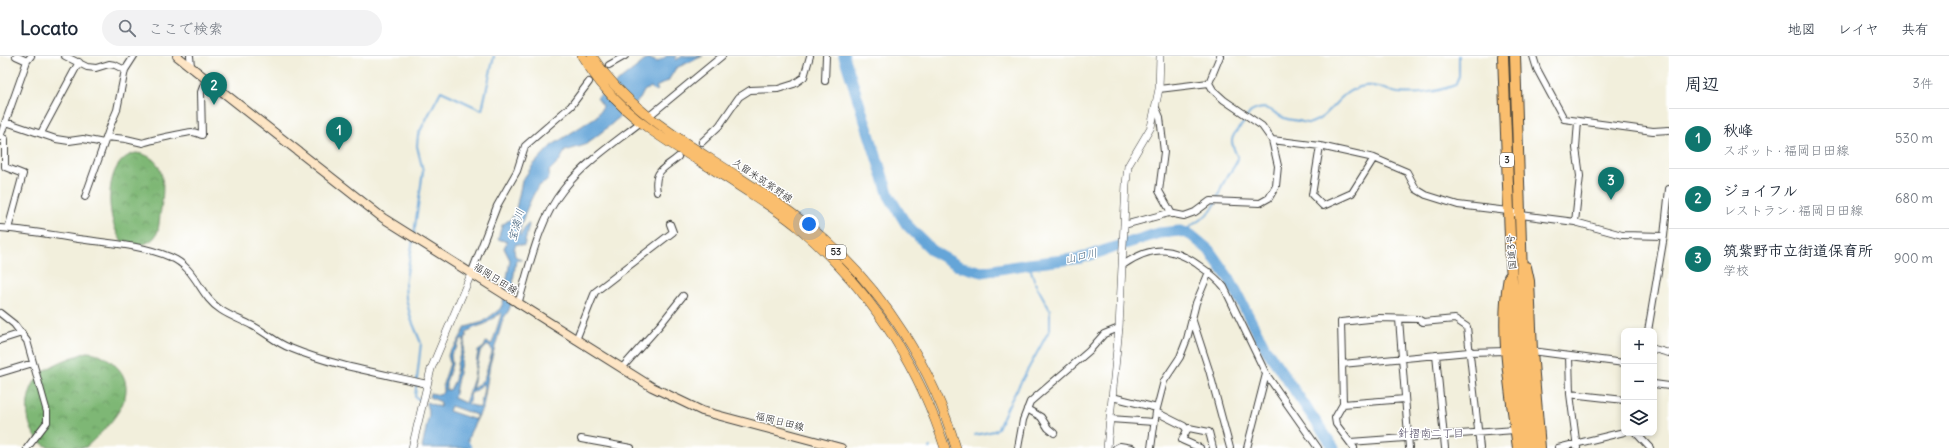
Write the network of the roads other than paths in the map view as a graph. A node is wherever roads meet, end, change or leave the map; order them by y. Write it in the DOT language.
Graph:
graph roads {
  1 [pos="16,56"];
  2 [pos="65,56"];
  3 [pos="134,56"];
  4 [pos="177,56"];
  5 [pos="190,56"];
  6 [pos="582,56"];
  7 [pos="592,56"];
  8 [pos="625,56"];
  9 [pos="722,56"];
  10 [pos="810,56"];
  11 [pos="826,56"];
  12 [pos="1160,56"];
  13 [pos="1220,56"];
  14 [pos="1503,56"];
  15 [pos="1515,56"];
  16 [pos="1533,56"];
  17 [pos="29,59"];
  18 [pos="79,62"];
  19 [pos="609,65"];
  20 [pos="191,66"];
  21 [pos="125,70"];
  22 [pos="206,79"];
  23 [pos="825,81"];
  24 [pos="589,82"];
  25 [pos="1209,83"];
  26 [pos="611,89"];
  27 [pos="1159,90"];
  28 [pos="1156,108"];
  29 [pos="642,118"];
  30 [pos="1578,121"];
  31 [pos="6,122"];
  32 [pos="1669,130"];
  33 [pos="1,133"];
  34 [pos="41,133"];
  35 [pos="105,140"];
  36 [pos="1272,140"];
  37 [pos="702,142"];
  38 [pos="1320,146"];
  39 [pos="678,157"];
  40 [pos="1374,158"];
  41 [pos="1669,189"];
  42 [pos="657,192"];
  43 [pos="85,197"];
  44 [pos="1508,211"];
  45 [pos="1172,214"];
  46 [pos="1521,215"];
  47 [pos="1574,222"];
  48 [pos="670,224"];
  49 [pos="0,228"];
  50 [pos="1124,228"];
  51 [pos="8,229"];
  52 [pos="1664,236"];
  53 [pos="1521,250"];
  54 [pos="1123,263"];
  55 [pos="1511,263"];
  56 [pos="1209,272"];
  57 [pos="473,275"];
  58 [pos="683,296"];
  59 [pos="516,303"];
  60 [pos="0,313"];
  61 [pos="1192,318"];
  62 [pos="1399,319"];
  63 [pos="1119,328"];
  64 [pos="1649,328"];
  65 [pos="22,333"];
  66 [pos="0,340"];
  67 [pos="576,340"];
  68 [pos="1657,350"];
  69 [pos="1507,351"];
  70 [pos="1532,351"];
  71 [pos="1469,352"];
  72 [pos="1669,353"];
  73 [pos="1436,355"];
  74 [pos="1569,356"];
  75 [pos="1402,358"];
  76 [pos="33,363"];
  77 [pos="1621,363"];
  78 [pos="1342,364"];
  79 [pos="622,368"];
  80 [pos="0,373"];
  81 [pos="1266,374"];
  82 [pos="427,384"];
  83 [pos="1657,384"];
  84 [pos="1669,386"];
  85 [pos="1570,394"];
  86 [pos="1112,397"];
  87 [pos="1405,400"];
  88 [pos="1621,400"];
  89 [pos="1344,404"];
  90 [pos="1027,410"];
  91 [pos="1156,410"];
  92 [pos="1110,419"];
  93 [pos="1154,422"];
  94 [pos="1187,430"];
  95 [pos="1516,430"];
  96 [pos="1054,433"];
  97 [pos="1479,433"];
  98 [pos="1621,433"];
  99 [pos="1443,435"];
  100 [pos="1639,436"];
  101 [pos="1408,438"];
  102 [pos="582,439"];
  103 [pos="1352,445"];
  104 [pos="1576,446"];
  105 [pos="27,448"];
  106 [pos="412,448"];
  107 [pos="631,448"];
  108 [pos="841,448"];
  109 [pos="945,448"];
  110 [pos="956,448"];
  111 [pos="1018,448"];
  112 [pos="1106,448"];
  113 [pos="1116,448"];
  114 [pos="1132,448"];
  115 [pos="1151,448"];
  116 [pos="1200,448"];
  117 [pos="1213,448"];
  118 [pos="1230,448"];
  119 [pos="1247,448"];
  120 [pos="1318,448"];
  121 [pos="1409,448"];
  122 [pos="1445,448"];
  123 [pos="1480,448"];
  124 [pos="1518,448"];
  125 [pos="1526,448"];
  126 [pos="1533,448"];
  127 [pos="1540,448"];
  128 [pos="1558,448"];
  129 [pos="1650,448"];
  1 -- 17 [label="street"];
  2 -- 18 [label="street"];
  3 -- 21 [label="street"];
  4 -- 20 [label="main road, 福岡日田線"];
  5 -- 20 [label="street"];
  6 -- 26 [label="main road, 久留米筑紫野線 / 53"];
  7 -- 26 [label="main road, 久留米筑紫野線 / 53"];
  8 -- 19 [label="street"];
  9 -- 29 [label="street"];
  10 -- 37 [label="street"];
  11 -- 23 [label="street"];
  12 -- 27 [label="street"];
  13 -- 25 [label="street"];
  14 -- 44 [label="highway, 国道3号 / 3"];
  15 -- 46 [label="highway, 国道3号 / 3"];
  16 -- 30 [label="street"];
  17 -- 31 [label="street"];
  18 -- 21 [label="street"];
  18 -- 34 [label="street"];
  20 -- 22 [label="main road, 福岡日田線"];
  21 -- 35 [label="street"];
  22 -- 35 [label="street"];
  22 -- 57 [label="main road, 福岡日田線"];
  24 -- 57 [label="street"];
  25 -- 27 [label="street"];
  25 -- 36 [label="street"];
  26 -- 29 [label="main road, 久留米筑紫野線 / 53"];
  27 -- 28 [label="street"];
  28 -- 45 [label="street"];
  28 -- 50 [label="street"];
  29 -- 59 [label="street"];
  29 -- 109 [label="main road, 久留米筑紫野線 / 53"];
  29 -- 110 [label="main road, 久留米筑紫野線 / 53"];
  30 -- 32 [label="street"];
  30 -- 47 [label="street"];
  31 -- 33 [label="street"];
  31 -- 34 [label="street"];
  33 -- 51 [label="street"];
  34 -- 35 [label="street"];
  35 -- 43 [label="street"];
  36 -- 38 [label="street"];
  36 -- 45 [label="street"];
  38 -- 40 [label="street"];
  38 -- 40 [label="street"];
  39 -- 42 [label="street"];
  40 -- 44 [label="street"];
  41 -- 52 [label="street"];
  44 -- 46 [label="street"];
  44 -- 55 [label="highway, 国道3号 / 3"];
  45 -- 50 [label="street"];
  46 -- 47 [label="street"];
  46 -- 53 [label="highway, 国道3号 / 3"];
  47 -- 52 [label="street"];
  48 -- 67 [label="street"];
  49 -- 51 [label="street"];
  50 -- 54 [label="street"];
  51 -- 82 [label="street"];
  52 -- 64 [label="street"];
  53 -- 70 [label="highway"];
  53 -- 126 [label="highway, 国道3号 / 3"];
  54 -- 56 [label="street"];
  54 -- 63 [label="street"];
  55 -- 69 [label="highway"];
  55 -- 125 [label="highway, 国道3号 / 3"];
  56 -- 61 [label="street"];
  56 -- 81 [label="street"];
  57 -- 59 [label="main road, 福岡日田線"];
  57 -- 82 [label="street"];
  58 -- 79 [label="street"];
  59 -- 67 [label="main road, 福岡日田線"];
  60 -- 65 [label="street"];
  61 -- 91 [label="street"];
  61 -- 118 [label="street"];
  62 -- 71 [label="street"];
  62 -- 75 [label="street"];
  62 -- 78 [label="street"];
  63 -- 86 [label="street"];
  63 -- 90 [label="street"];
  65 -- 66 [label="street"];
  65 -- 76 [label="street"];
  67 -- 79 [label="main road, 福岡日田線"];
  68 -- 72 [label="street"];
  69 -- 71 [label="street"];
  69 -- 95 [label="highway"];
  70 -- 74 [label="street"];
  70 -- 127 [label="highway"];
  71 -- 73 [label="street"];
  71 -- 97 [label="street"];
  73 -- 75 [label="street"];
  73 -- 99 [label="street"];
  74 -- 77 [label="street"];
  74 -- 85 [label="street"];
  75 -- 78 [label="street"];
  75 -- 87 [label="street"];
  76 -- 80 [label="street"];
  76 -- 105 [label="street"];
  78 -- 89 [label="street"];
  79 -- 108 [label="main road, 福岡日田線"];
  81 -- 119 [label="street"];
  81 -- 120 [label="street"];
  82 -- 106 [label="street"];
  83 -- 84 [label="street"];
  85 -- 88 [label="street"];
  85 -- 104 [label="street"];
  86 -- 91 [label="street"];
  86 -- 92 [label="street"];
  87 -- 89 [label="street"];
  87 -- 101 [label="street"];
  89 -- 103 [label="street"];
  90 -- 96 [label="street"];
  90 -- 111 [label="street"];
  91 -- 93 [label="street"];
  91 -- 94 [label="street"];
  92 -- 93 [label="street"];
  92 -- 112 [label="street"];
  93 -- 115 [label="street"];
  94 -- 116 [label="street"];
  94 -- 117 [label="street"];
  95 -- 97 [label="street"];
  95 -- 124 [label="highway"];
  97 -- 99 [label="street"];
  97 -- 123 [label="street"];
  98 -- 104 [label="street"];
  99 -- 101 [label="street"];
  99 -- 122 [label="street"];
  100 -- 129 [label="street"];
  101 -- 103 [label="street"];
  101 -- 121 [label="street"];
  102 -- 107 [label="street"];
  104 -- 128 [label="street"];
  113 -- 114 [label="street"];
}
